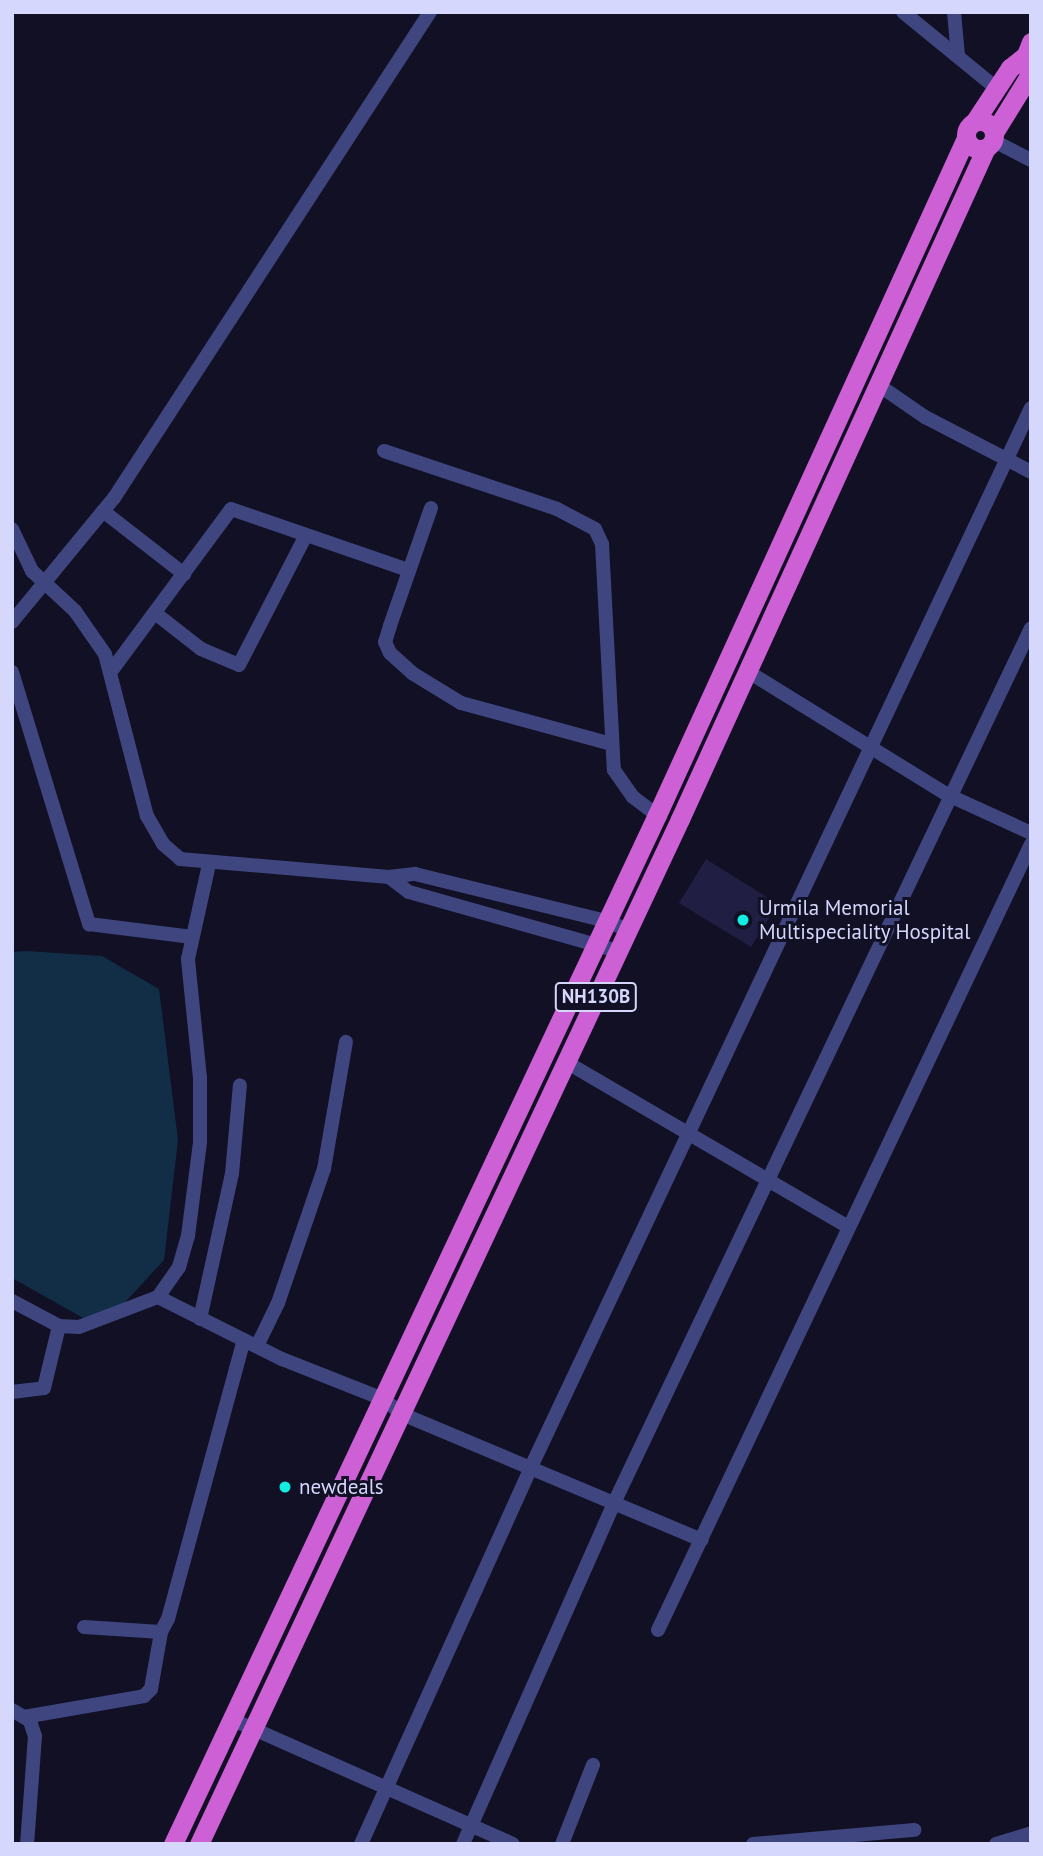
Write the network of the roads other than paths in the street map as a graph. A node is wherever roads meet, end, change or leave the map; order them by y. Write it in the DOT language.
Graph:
graph roads {
  1 [pos="430,12"];
  2 [pos="902,12"];
  3 [pos="954,12"];
  4 [pos="1029,48"];
  5 [pos="958,56"];
  6 [pos="995,87"];
  7 [pos="971,130"];
  8 [pos="991,140"];
  9 [pos="1031,160"];
  10 [pos="880,386"];
  11 [pos="1031,408"];
  12 [pos="384,451"];
  13 [pos="1006,462"];
  14 [pos="1031,471"];
  15 [pos="430,508"];
  16 [pos="103,511"];
  17 [pos="12,529"];
  18 [pos="305,537"];
  19 [pos="408,570"];
  20 [pos="184,574"];
  21 [pos="44,584"];
  22 [pos="155,613"];
  23 [pos="15,615"];
  24 [pos="1031,628"];
  25 [pos="112,670"];
  26 [pos="747,671"];
  27 [pos="12,672"];
  28 [pos="612,744"];
  29 [pos="871,748"];
  30 [pos="948,795"];
  31 [pos="657,815"];
  32 [pos="1031,833"];
  33 [pos="1031,844"];
  34 [pos="209,864"];
  35 [pos="388,877"];
  36 [pos="607,921"];
  37 [pos="627,930"];
  38 [pos="192,937"];
  39 [pos="596,943"];
  40 [pos="618,951"];
  41 [pos="346,1042"];
  42 [pos="566,1062"];
  43 [pos="240,1085"];
  44 [pos="690,1135"];
  45 [pos="767,1182"];
  46 [pos="848,1227"];
  47 [pos="158,1297"];
  48 [pos="12,1301"];
  49 [pos="200,1319"];
  50 [pos="59,1326"];
  51 [pos="251,1343"];
  52 [pos="12,1392"];
  53 [pos="383,1399"];
  54 [pos="402,1414"];
  55 [pos="531,1467"];
  56 [pos="614,1503"];
  57 [pos="702,1540"];
  58 [pos="84,1627"];
  59 [pos="657,1630"];
  60 [pos="161,1632"];
  61 [pos="18,1713"];
  62 [pos="231,1719"];
  63 [pos="252,1727"];
  64 [pos="593,1765"];
  65 [pos="387,1789"];
  66 [pos="471,1825"];
  67 [pos="914,1830"];
  68 [pos="1031,1833"];
  69 [pos="27,1844"];
  70 [pos="173,1844"];
  71 [pos="199,1844"];
  72 [pos="361,1844"];
  73 [pos="463,1844"];
  74 [pos="513,1844"];
  75 [pos="562,1844"];
  76 [pos="753,1844"];
  77 [pos="996,1844"];
  1 -- 16 [label="street"];
  2 -- 5 [label="street"];
  3 -- 5 [label="street"];
  4 -- 6 [label="highway, NH130B"];
  4 -- 8 [label="highway, NH130B"];
  5 -- 6 [label="street"];
  6 -- 7 [label="highway, NH130B"];
  7 -- 8 [label="highway"];
  7 -- 31 [label="highway, NH130B"];
  8 -- 9 [label="street"];
  8 -- 10 [label="highway, NH130B"];
  10 -- 13 [label="street"];
  10 -- 26 [label="highway, NH130B"];
  11 -- 13 [label="street"];
  12 -- 28 [label="street"];
  13 -- 14 [label="street"];
  13 -- 29 [label="street"];
  15 -- 19 [label="street"];
  16 -- 20 [label="street"];
  16 -- 21 [label="street"];
  17 -- 21 [label="street"];
  18 -- 19 [label="street"];
  18 -- 20 [label="street"];
  18 -- 22 [label="street"];
  19 -- 28 [label="street"];
  20 -- 22 [label="street"];
  21 -- 23 [label="street"];
  21 -- 25 [label="street"];
  22 -- 25 [label="street"];
  24 -- 30 [label="street"];
  25 -- 34 [label="street"];
  26 -- 29 [label="street"];
  26 -- 37 [label="highway, NH130B"];
  27 -- 38 [label="street"];
  28 -- 31 [label="street"];
  29 -- 30 [label="street"];
  29 -- 44 [label="street"];
  30 -- 32 [label="street"];
  30 -- 45 [label="street"];
  31 -- 36 [label="highway, NH130B"];
  33 -- 46 [label="street"];
  34 -- 35 [label="street"];
  34 -- 38 [label="street"];
  35 -- 36 [label="street"];
  35 -- 39 [label="street"];
  36 -- 37 [label="street"];
  36 -- 39 [label="highway, NH130B"];
  37 -- 40 [label="highway, NH130B"];
  38 -- 47 [label="street"];
  39 -- 40 [label="street"];
  39 -- 53 [label="highway, NH130B"];
  40 -- 42 [label="highway, NH130B"];
  41 -- 51 [label="street"];
  42 -- 44 [label="street"];
  42 -- 54 [label="highway, NH130B"];
  43 -- 49 [label="street"];
  44 -- 45 [label="street"];
  44 -- 55 [label="street"];
  45 -- 46 [label="street"];
  45 -- 56 [label="street"];
  46 -- 57 [label="street"];
  47 -- 49 [label="street"];
  47 -- 50 [label="street"];
  48 -- 50 [label="street"];
  49 -- 51 [label="street"];
  50 -- 52 [label="street"];
  51 -- 53 [label="street"];
  51 -- 60 [label="street"];
  53 -- 54 [label="street"];
  53 -- 62 [label="highway, NH130B"];
  54 -- 55 [label="street"];
  54 -- 63 [label="highway, NH130B"];
  55 -- 56 [label="street"];
  55 -- 65 [label="street"];
  56 -- 57 [label="street"];
  56 -- 66 [label="street"];
  57 -- 59 [label="street"];
  58 -- 60 [label="street"];
  60 -- 61 [label="street"];
  61 -- 69 [label="street"];
  62 -- 63 [label="street"];
  62 -- 70 [label="highway, NH130B"];
  63 -- 65 [label="street"];
  63 -- 71 [label="highway, NH130B"];
  64 -- 75 [label="street"];
  65 -- 66 [label="street"];
  65 -- 72 [label="street"];
  66 -- 73 [label="street"];
  66 -- 74 [label="street"];
  67 -- 76 [label="street"];
  68 -- 77 [label="street"];
}
